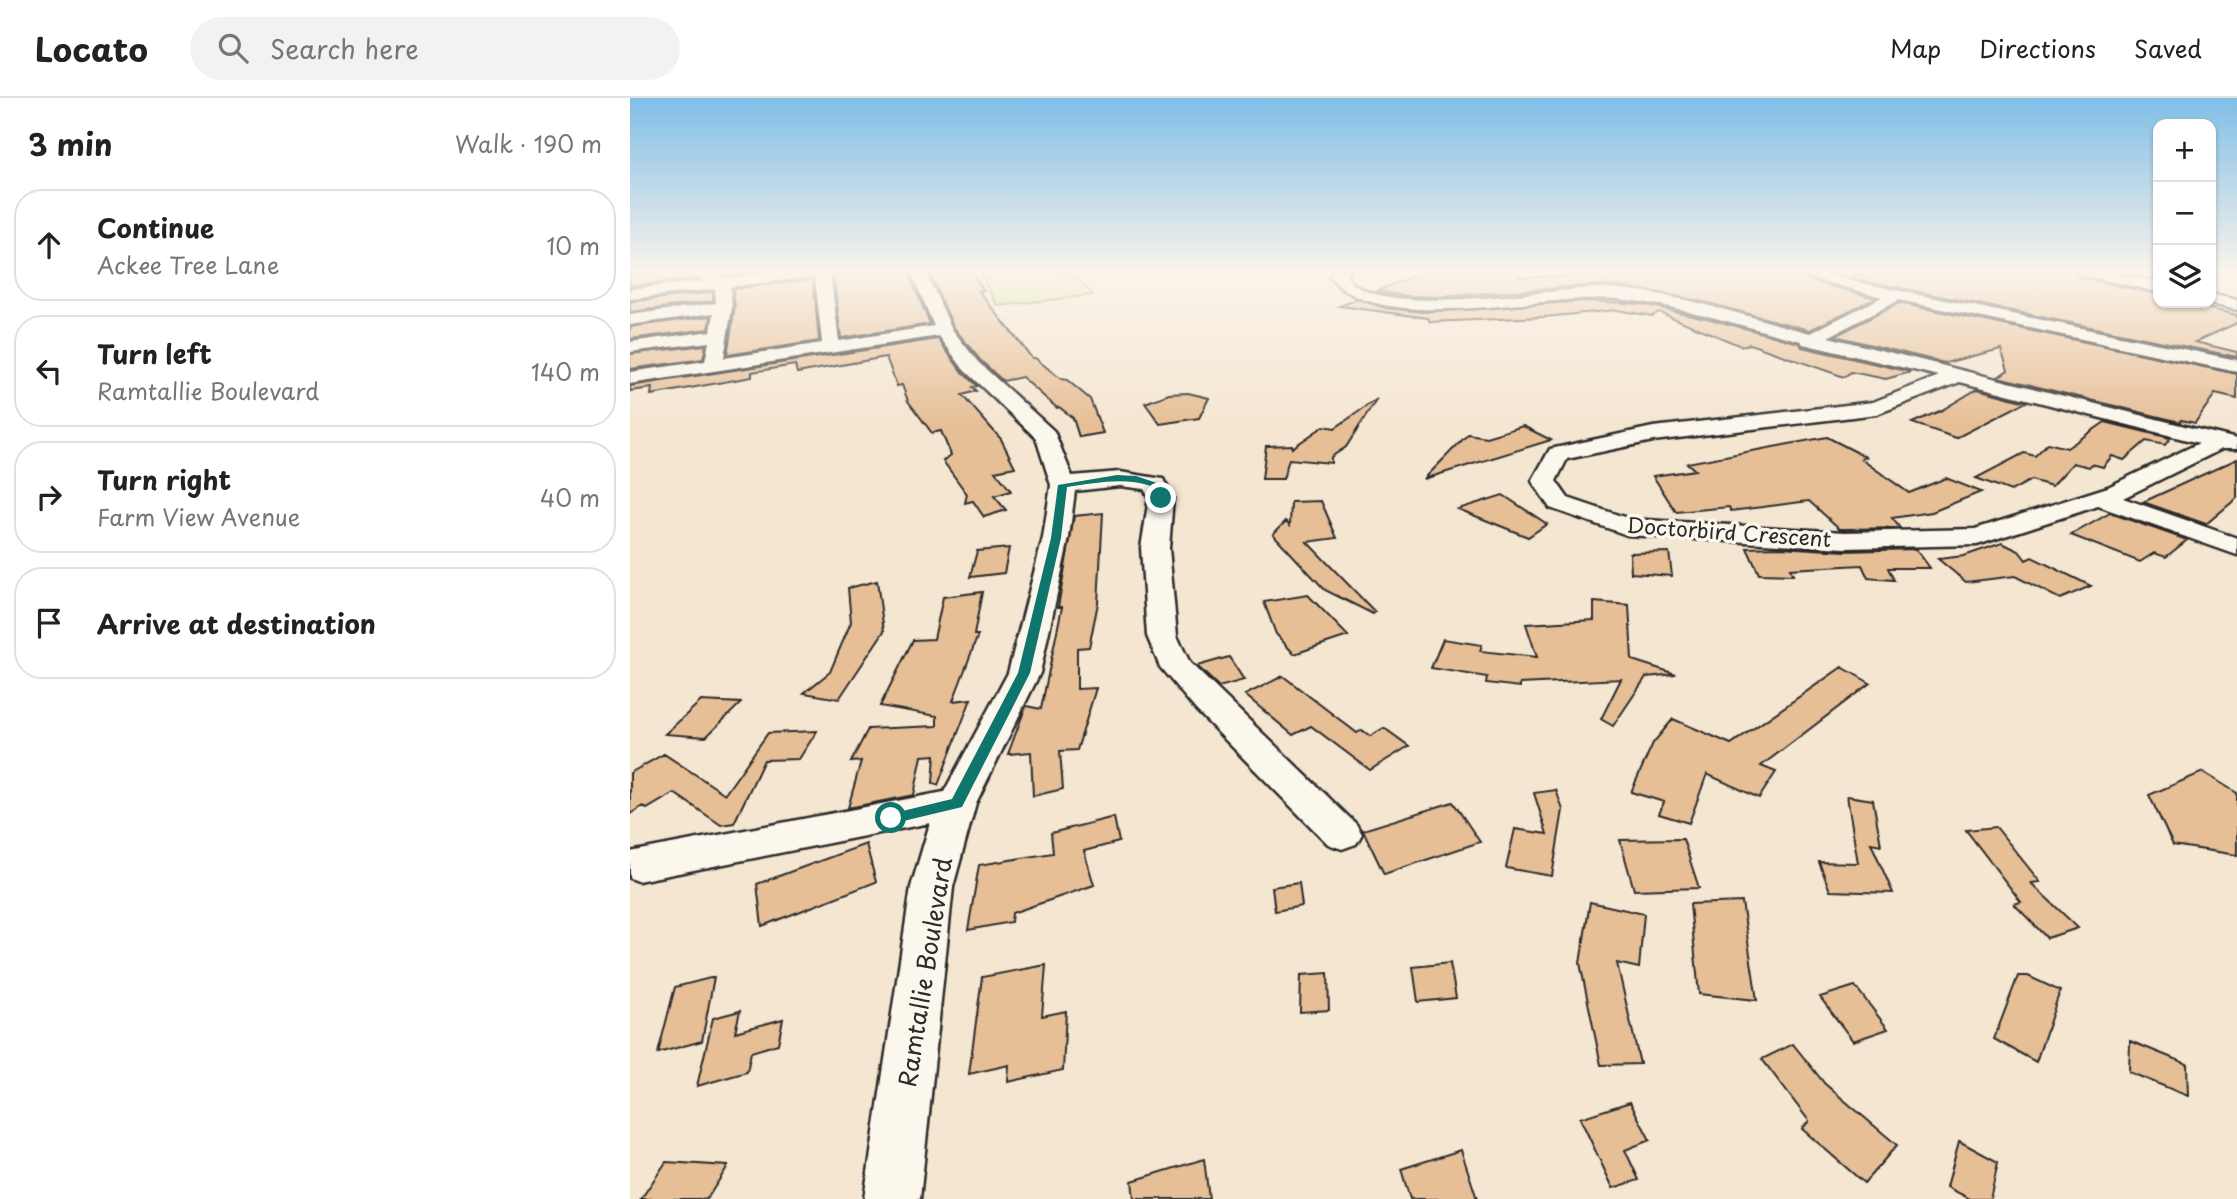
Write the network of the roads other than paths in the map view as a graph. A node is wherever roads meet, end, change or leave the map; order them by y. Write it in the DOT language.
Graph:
graph roads {
  1 [pos="721,322"];
  2 [pos="828,322"];
  3 [pos="941,322"];
  4 [pos="1743,322"];
  5 [pos="1843,322"];
  6 [pos="2028,322"];
  7 [pos="944,330"];
  8 [pos="719,335"];
  9 [pos="1809,340"];
  10 [pos="630,347"];
  11 [pos="831,347"];
  12 [pos="713,366"];
  13 [pos="2237,366"];
  14 [pos="1955,377"];
  15 [pos="630,378"];
  16 [pos="2229,444"];
  17 [pos="1063,485"];
  18 [pos="2098,498"];
  19 [pos="2237,547"];
  20 [pos="957,803"];
  21 [pos="1342,834"];
  22 [pos="638,865"];
  23 [pos="892,1199"];
  1 -- 8 [label="street"];
  2 -- 11 [label="street"];
  3 -- 7 [label="street, Ramtallie Boulevard"];
  4 -- 9 [label="street"];
  5 -- 9 [label="street"];
  6 -- 13 [label="street"];
  7 -- 11 [label="street"];
  7 -- 17 [label="street, Ramtallie Boulevard"];
  8 -- 10 [label="street"];
  8 -- 12 [label="street"];
  9 -- 14 [label="street"];
  11 -- 12 [label="street"];
  12 -- 15 [label="street"];
  14 -- 16 [label="street"];
  14 -- 18 [label="street, Doctorbird Crescent"];
  16 -- 18 [label="street, Doctorbird Crescent"];
  17 -- 20 [label="street, Ramtallie Boulevard"];
  17 -- 21 [label="street"];
  18 -- 19 [label="street"];
  20 -- 22 [label="street"];
  20 -- 23 [label="street, Ramtallie Boulevard"];
}
